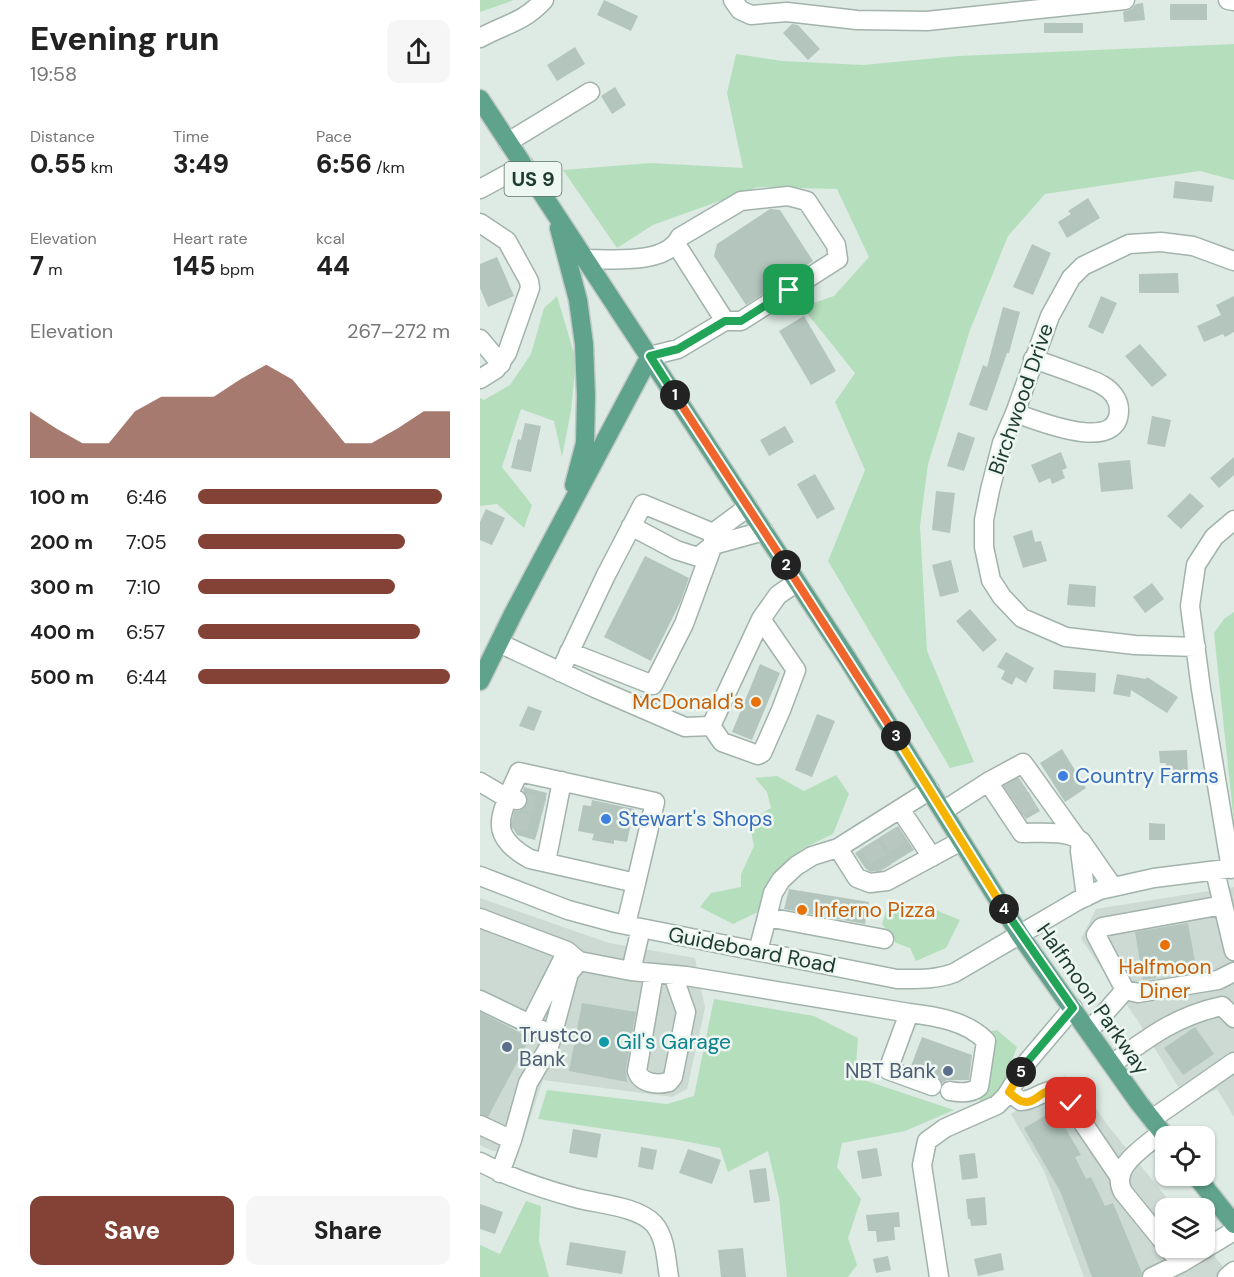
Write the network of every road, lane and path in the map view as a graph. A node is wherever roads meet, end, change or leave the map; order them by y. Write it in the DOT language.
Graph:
graph roads {
  1 [pos="544,0"];
  2 [pos="1125,0"];
  3 [pos="1228,0"];
  4 [pos="1234,2"];
  5 [pos="739,6"];
  6 [pos="480,38"];
  7 [pos="590,93"];
  8 [pos="480,99"];
  9 [pos="508,142"];
  10 [pos="524,165"];
  11 [pos="480,189"];
  12 [pos="555,212"];
  13 [pos="480,223"];
  14 [pos="480,229"];
  15 [pos="480,244"];
  16 [pos="676,244"];
  17 [pos="586,259"];
  18 [pos="1234,261"];
  19 [pos="725,321"];
  20 [pos="480,339"];
  21 [pos="650,356"];
  22 [pos="1034,358"];
  23 [pos="501,364"];
  24 [pos="480,379"];
  25 [pos="1015,413"];
  26 [pos="748,507"];
  27 [pos="568,511"];
  28 [pos="1234,520"];
  29 [pos="631,526"];
  30 [pos="764,531"];
  31 [pos="713,539"];
  32 [pos="797,582"];
  33 [pos="761,619"];
  34 [pos="684,624"];
  35 [pos="499,642"];
  36 [pos="1196,647"];
  37 [pos="569,652"];
  38 [pos="560,672"];
  39 [pos="480,681"];
  40 [pos="645,682"];
  41 [pos="711,726"];
  42 [pos="562,781"];
  43 [pos="480,782"];
  44 [pos="988,782"];
  45 [pos="930,790"];
  46 [pos="1021,796"];
  47 [pos="512,799"];
  48 [pos="900,809"];
  49 [pos="943,811"];
  50 [pos="1079,839"];
  51 [pos="961,841"];
  52 [pos="838,848"];
  53 [pos="932,857"];
  54 [pos="546,862"];
  55 [pos="1227,869"];
  56 [pos="480,876"];
  57 [pos="636,883"];
  58 [pos="1113,887"];
  59 [pos="1086,897"];
  60 [pos="1223,904"];
  61 [pos="766,917"];
  62 [pos="480,918"];
  63 [pos="634,926"];
  64 [pos="1020,935"];
  65 [pos="884,939"];
  66 [pos="758,951"];
  67 [pos="1234,951"];
  68 [pos="573,956"];
  69 [pos="631,971"];
  70 [pos="1234,972"];
  71 [pos="654,973"];
  72 [pos="673,975"];
  73 [pos="1125,990"];
  74 [pos="480,1000"];
  75 [pos="1073,1008"];
  76 [pos="909,1013"];
  77 [pos="1234,1018"];
  78 [pos="530,1024"];
  79 [pos="1089,1031"];
  80 [pos="552,1035"];
  81 [pos="1234,1062"];
  82 [pos="1112,1064"];
  83 [pos="932,1086"];
  84 [pos="950,1091"];
  85 [pos="1009,1092"];
  86 [pos="480,1125"];
  87 [pos="1158,1126"];
  88 [pos="1163,1126"];
  89 [pos="1155,1134"];
  90 [pos="512,1140"];
  91 [pos="480,1162"];
  92 [pos="500,1173"];
  93 [pos="1119,1176"];
  94 [pos="1206,1186"];
  95 [pos="1231,1213"];
  96 [pos="1155,1231"];
  97 [pos="1234,1231"];
  98 [pos="1177,1258"];
  99 [pos="1181,1263"];
  100 [pos="1234,1271"];
  101 [pos="669,1277"];
  102 [pos="939,1277"];
  103 [pos="1152,1277"];
  104 [pos="1227,1277"];
  1 -- 6 [label="street"];
  2 -- 5 [label="street"];
  3 -- 4 [label="street"];
  7 -- 9 [label="street"];
  8 -- 9 [label="main road, Halfmoon Parkway / US 9"];
  9 -- 10 [label="main road, Halfmoon Parkway / US 9"];
  10 -- 11 [label="street"];
  10 -- 12 [label="main road, Halfmoon Parkway / US 9"];
  12 -- 17 [label="main road, Halfmoon Parkway / US 9"];
  12 -- 27 [label="main road"];
  13 -- 23 [label="street"];
  14 -- 15 [label="street"];
  16 -- 17 [label="street"];
  16 -- 19 [label="street"];
  16 -- 19 [label="street"];
  17 -- 21 [label="main road, Halfmoon Parkway / US 9"];
  18 -- 22 [label="street, Birchwood Drive"];
  19 -- 21 [label="street"];
  20 -- 23 [label="street"];
  21 -- 26 [label="main road, Halfmoon Parkway / US 9"];
  21 -- 27 [label="main road"];
  22 -- 25 [label="street, Birchwood Drive"];
  22 -- 25 [label="street"];
  23 -- 24 [label="street"];
  25 -- 36 [label="street, Birchwood Drive"];
  26 -- 30 [label="main road, Halfmoon Parkway / US 9"];
  26 -- 31 [label="street"];
  27 -- 35 [label="main road"];
  28 -- 36 [label="street"];
  29 -- 31 [label="street"];
  29 -- 31 [label="street"];
  29 -- 37 [label="street"];
  30 -- 31 [label="street"];
  30 -- 32 [label="main road, Halfmoon Parkway / US 9"];
  31 -- 34 [label="street"];
  32 -- 33 [label="street"];
  32 -- 45 [label="main road, Halfmoon Parkway / US 9"];
  33 -- 41 [label="street"];
  33 -- 41 [label="street"];
  34 -- 40 [label="street"];
  34 -- 40 [label="street"];
  35 -- 38 [label="street"];
  35 -- 39 [label="main road"];
  36 -- 55 [label="street"];
  37 -- 38 [label="street"];
  37 -- 40 [label="street"];
  38 -- 41 [label="street"];
  42 -- 47 [label="street"];
  42 -- 54 [label="street"];
  42 -- 57 [label="street"];
  43 -- 47 [label="street"];
  44 -- 46 [label="street"];
  44 -- 46 [label="street"];
  44 -- 49 [label="street"];
  45 -- 48 [label="street"];
  45 -- 49 [label="main road, Halfmoon Parkway / US 9"];
  46 -- 50 [label="street"];
  46 -- 50 [label="street"];
  47 -- 54 [label="street"];
  48 -- 52 [label="street"];
  48 -- 53 [label="street"];
  49 -- 51 [label="main road, Halfmoon Parkway / US 9"];
  50 -- 58 [label="street"];
  50 -- 59 [label="street"];
  51 -- 53 [label="street"];
  51 -- 64 [label="main road, Halfmoon Parkway / US 9"];
  52 -- 53 [label="street"];
  52 -- 61 [label="street"];
  54 -- 57 [label="street"];
  55 -- 58 [label="street, Guideboard Road"];
  55 -- 60 [label="street"];
  56 -- 63 [label="street, Guideboard Road"];
  57 -- 63 [label="street"];
  58 -- 59 [label="street, Guideboard Road"];
  59 -- 64 [label="street, Guideboard Road"];
  60 -- 67 [label="street"];
  60 -- 73 [label="street"];
  61 -- 65 [label="street"];
  61 -- 66 [label="street"];
  62 -- 68 [label="street"];
  63 -- 66 [label="street, Guideboard Road"];
  63 -- 69 [label="street"];
  64 -- 66 [label="street, Guideboard Road"];
  64 -- 75 [label="main road, Halfmoon Parkway / US 9"];
  68 -- 69 [label="street"];
  68 -- 78 [label="street"];
  68 -- 80 [label="street"];
  69 -- 71 [label="street"];
  70 -- 73 [label="street"];
  71 -- 72 [label="street"];
  71 -- 72 [label="street"];
  72 -- 76 [label="street"];
  73 -- 79 [label="street"];
  74 -- 78 [label="street"];
  75 -- 79 [label="main road, Halfmoon Parkway / US 9"];
  75 -- 85 [label="street"];
  76 -- 83 [label="street"];
  76 -- 84 [label="street"];
  77 -- 82 [label="street"];
  78 -- 80 [label="street"];
  79 -- 82 [label="main road, Halfmoon Parkway / US 9"];
  80 -- 90 [label="street"];
  81 -- 88 [label="street"];
  82 -- 87 [label="main road, Halfmoon Parkway / US 9"];
  85 -- 93 [label="street"];
  85 -- 102 [label="street"];
  86 -- 90 [label="street"];
  89 -- 93 [label="street"];
  90 -- 92 [label="street"];
  91 -- 92 [label="street"];
  92 -- 101 [label="street"];
  93 -- 96 [label="street"];
  94 -- 95 [label="main road"];
  97 -- 99 [label="street"];
  98 -- 99 [label="street"];
  99 -- 103 [label="street"];
  100 -- 104 [label="street"];
}
